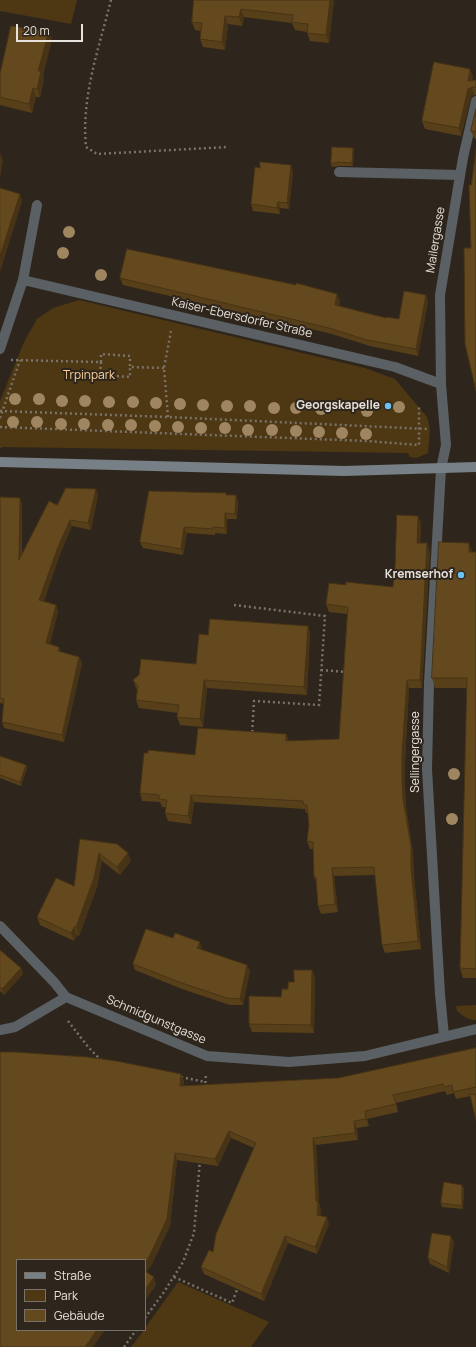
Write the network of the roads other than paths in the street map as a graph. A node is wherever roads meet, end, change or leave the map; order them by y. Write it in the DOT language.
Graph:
graph roads {
  1 [pos="476,101"];
  2 [pos="339,172"];
  3 [pos="460,175"];
  4 [pos="37,206"];
  5 [pos="23,280"];
  6 [pos="0,349"];
  7 [pos="440,384"];
  8 [pos="0,462"];
  9 [pos="476,467"];
  10 [pos="441,469"];
  11 [pos="0,926"];
  12 [pos="66,997"];
  13 [pos="476,1029"];
  14 [pos="0,1030"];
  15 [pos="444,1036"];
  1 -- 3 [label="street, Mailergasse"];
  2 -- 3 [label="street"];
  3 -- 7 [label="street, Mailergasse"];
  4 -- 5 [label="street"];
  5 -- 6 [label="street"];
  5 -- 7 [label="street, Kaiser-Ebersdorfer Straße"];
  7 -- 10 [label="street"];
  8 -- 10 [label="main road"];
  9 -- 10 [label="main road"];
  10 -- 15 [label="street, Sellingergasse"];
  11 -- 12 [label="street, Schmidgunstgasse"];
  12 -- 14 [label="street"];
  12 -- 15 [label="street, Schmidgunstgasse"];
  13 -- 15 [label="street, Schmidgunstgasse"];
}
